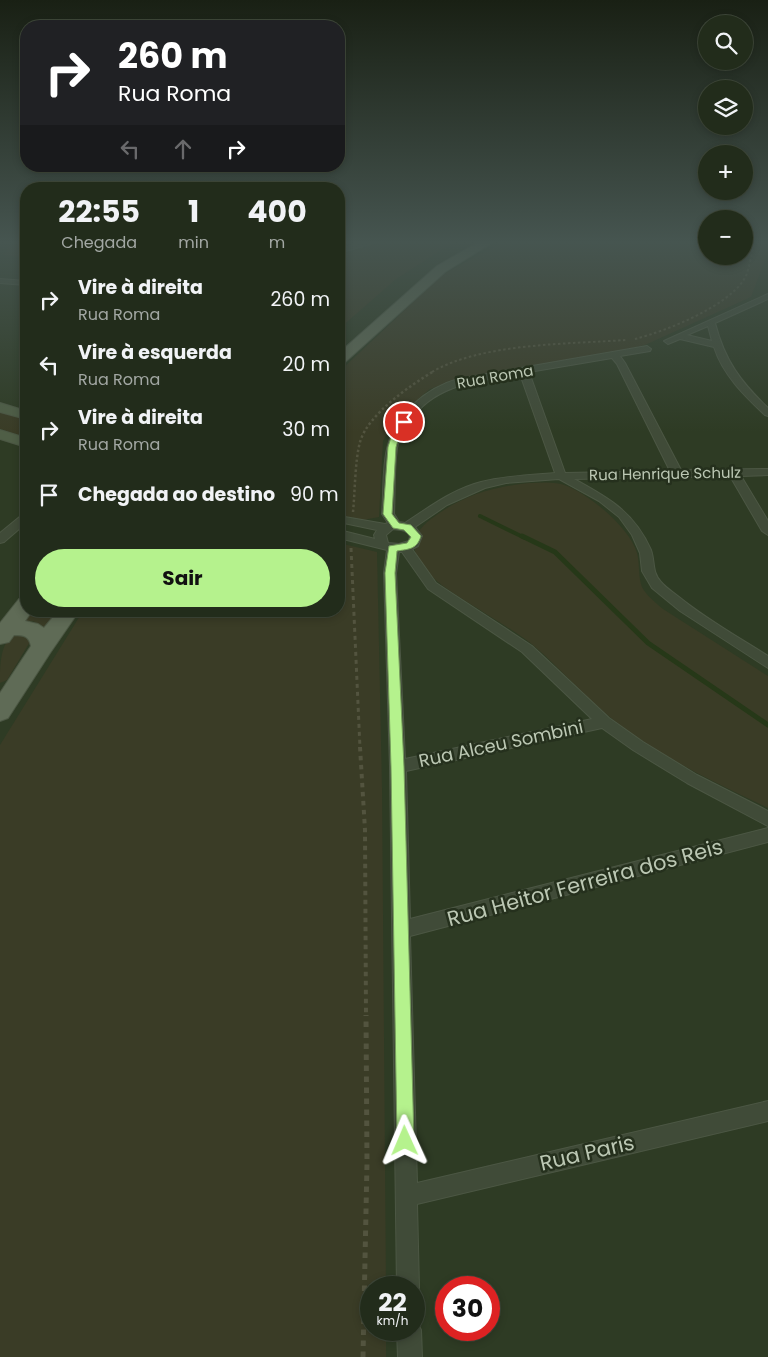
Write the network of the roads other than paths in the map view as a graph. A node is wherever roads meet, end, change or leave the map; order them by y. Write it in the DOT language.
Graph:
graph roads {
  1 [pos="400,305"];
  2 [pos="748,305"];
  3 [pos="711,322"];
  4 [pos="679,336"];
  5 [pos="668,341"];
  6 [pos="716,345"];
  7 [pos="647,349"];
  8 [pos="345,355"];
  9 [pos="614,356"];
  10 [pos="524,372"];
  11 [pos="0,407"];
  12 [pos="20,413"];
  13 [pos="768,413"];
  14 [pos="0,434"];
  15 [pos="20,441"];
  16 [pos="768,472"];
  17 [pos="734,473"];
  18 [pos="678,475"];
  19 [pos="561,476"];
  20 [pos="423,517"];
  21 [pos="20,521"];
  22 [pos="345,521"];
  23 [pos="397,527"];
  24 [pos="768,531"];
  25 [pos="345,536"];
  26 [pos="0,539"];
  27 [pos="394,547"];
  28 [pos="20,612"];
  29 [pos="64,617"];
  30 [pos="4,634"];
  31 [pos="42,647"];
  32 [pos="768,663"];
  33 [pos="7,690"];
  34 [pos="0,712"];
  35 [pos="604,722"];
  36 [pos="398,767"];
  37 [pos="768,819"];
  38 [pos="768,834"];
  39 [pos="401,930"];
  40 [pos="768,1111"];
  41 [pos="406,1196"];
  42 [pos="408,1276"];
  43 [pos="409,1341"];
  44 [pos="410,1357"];
  1 -- 8 [label="main road"];
  2 -- 3 [label="street"];
  3 -- 4 [label="street"];
  3 -- 6 [label="street"];
  4 -- 5 [label="street"];
  4 -- 6 [label="street"];
  6 -- 13 [label="street"];
  7 -- 9 [label="street, Rua Roma"];
  9 -- 10 [label="street, Rua Roma"];
  9 -- 18 [label="street"];
  10 -- 19 [label="street"];
  10 -- 23 [label="street, Rua Roma"];
  11 -- 12 [label="main road"];
  14 -- 15 [label="main road"];
  16 -- 17 [label="street, Rua Henrique Schulz"];
  17 -- 18 [label="street, Rua Henrique Schulz"];
  17 -- 24 [label="street"];
  18 -- 19 [label="street, Rua Henrique Schulz"];
  19 -- 20 [label="street"];
  19 -- 32 [label="street"];
  20 -- 23 [label="street"];
  21 -- 26 [label="street"];
  22 -- 23 [label="street"];
  23 -- 27 [label="street, Rua Roma"];
  23 -- 27 [label="street, Rua Roma"];
  25 -- 27 [label="street"];
  27 -- 35 [label="street"];
  27 -- 36 [label="street, Rua Roma"];
  28 -- 30 [label="main road"];
  29 -- 31 [label="main road"];
  30 -- 31 [label="main road"];
  31 -- 33 [label="main road"];
  33 -- 34 [label="main road"];
  35 -- 36 [label="street, Rua Alceu Sombini"];
  35 -- 37 [label="street"];
  36 -- 39 [label="street, Rua Roma"];
  38 -- 39 [label="street, Rua Heitor Ferreira dos Reis"];
  39 -- 41 [label="street, Rua Roma"];
  40 -- 41 [label="street, Rua Paris"];
  41 -- 42 [label="street, Rua Roma"];
  43 -- 44 [label="street"];
}
